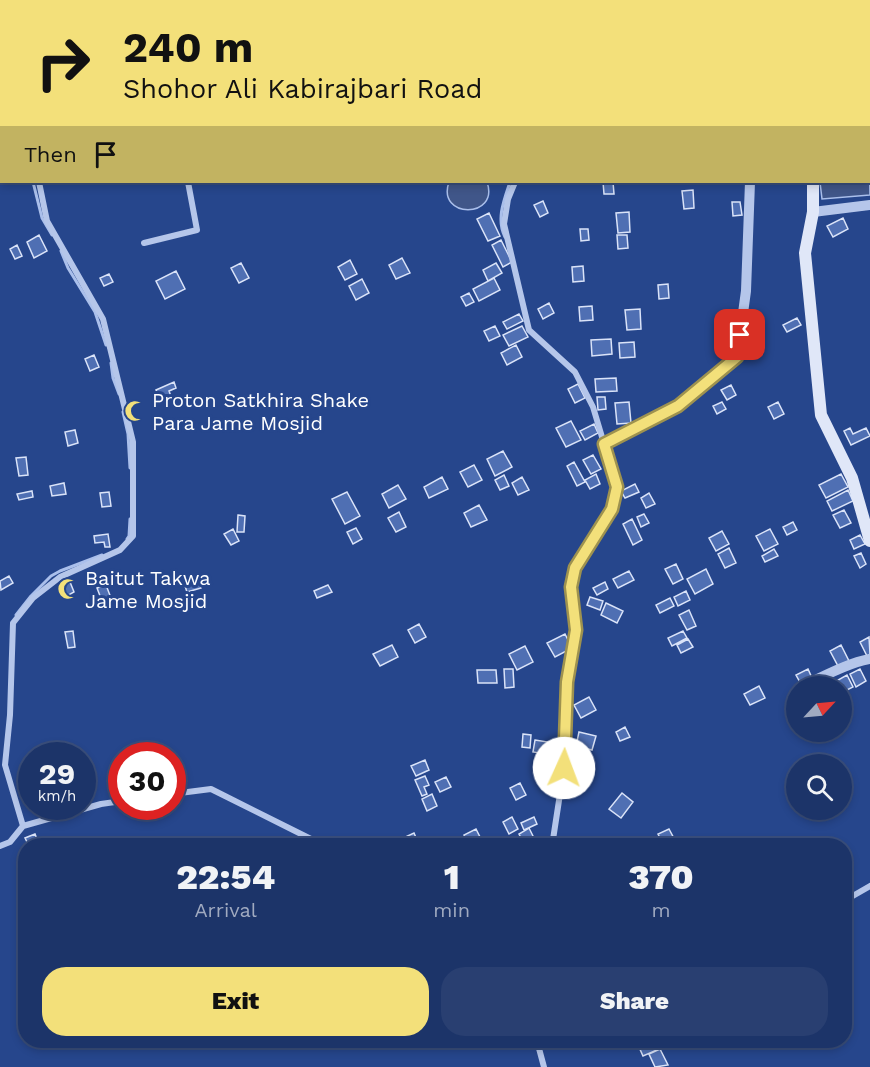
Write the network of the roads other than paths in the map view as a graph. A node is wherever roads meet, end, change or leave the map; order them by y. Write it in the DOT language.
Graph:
graph roads {
  1 [pos="39,183"];
  2 [pos="188,183"];
  3 [pos="515,183"];
  4 [pos="750,183"];
  5 [pos="813,183"];
  6 [pos="870,205"];
  7 [pos="813,213"];
  8 [pos="144,243"];
  9 [pos="604,444"];
  10 [pos="870,541"];
  11 [pos="870,659"];
  12 [pos="822,676"];
  13 [pos="186,792"];
  14 [pos="108,803"];
  15 [pos="22,826"];
  16 [pos="309,838"];
  17 [pos="553,838"];
  18 [pos="0,846"];
  19 [pos="870,886"];
  20 [pos="852,896"];
  21 [pos="539,1048"];
  22 [pos="544,1067"];
  1 -- 15 [label="street"];
  2 -- 8 [label="street"];
  3 -- 9 [label="street"];
  4 -- 9 [label="street"];
  5 -- 7 [label="main road"];
  6 -- 7 [label="street"];
  7 -- 10 [label="main road"];
  9 -- 17 [label="street"];
  11 -- 12 [label="street"];
  13 -- 16 [label="street"];
  14 -- 15 [label="street"];
  15 -- 18 [label="street"];
  19 -- 20 [label="street"];
  21 -- 22 [label="street"];
}
